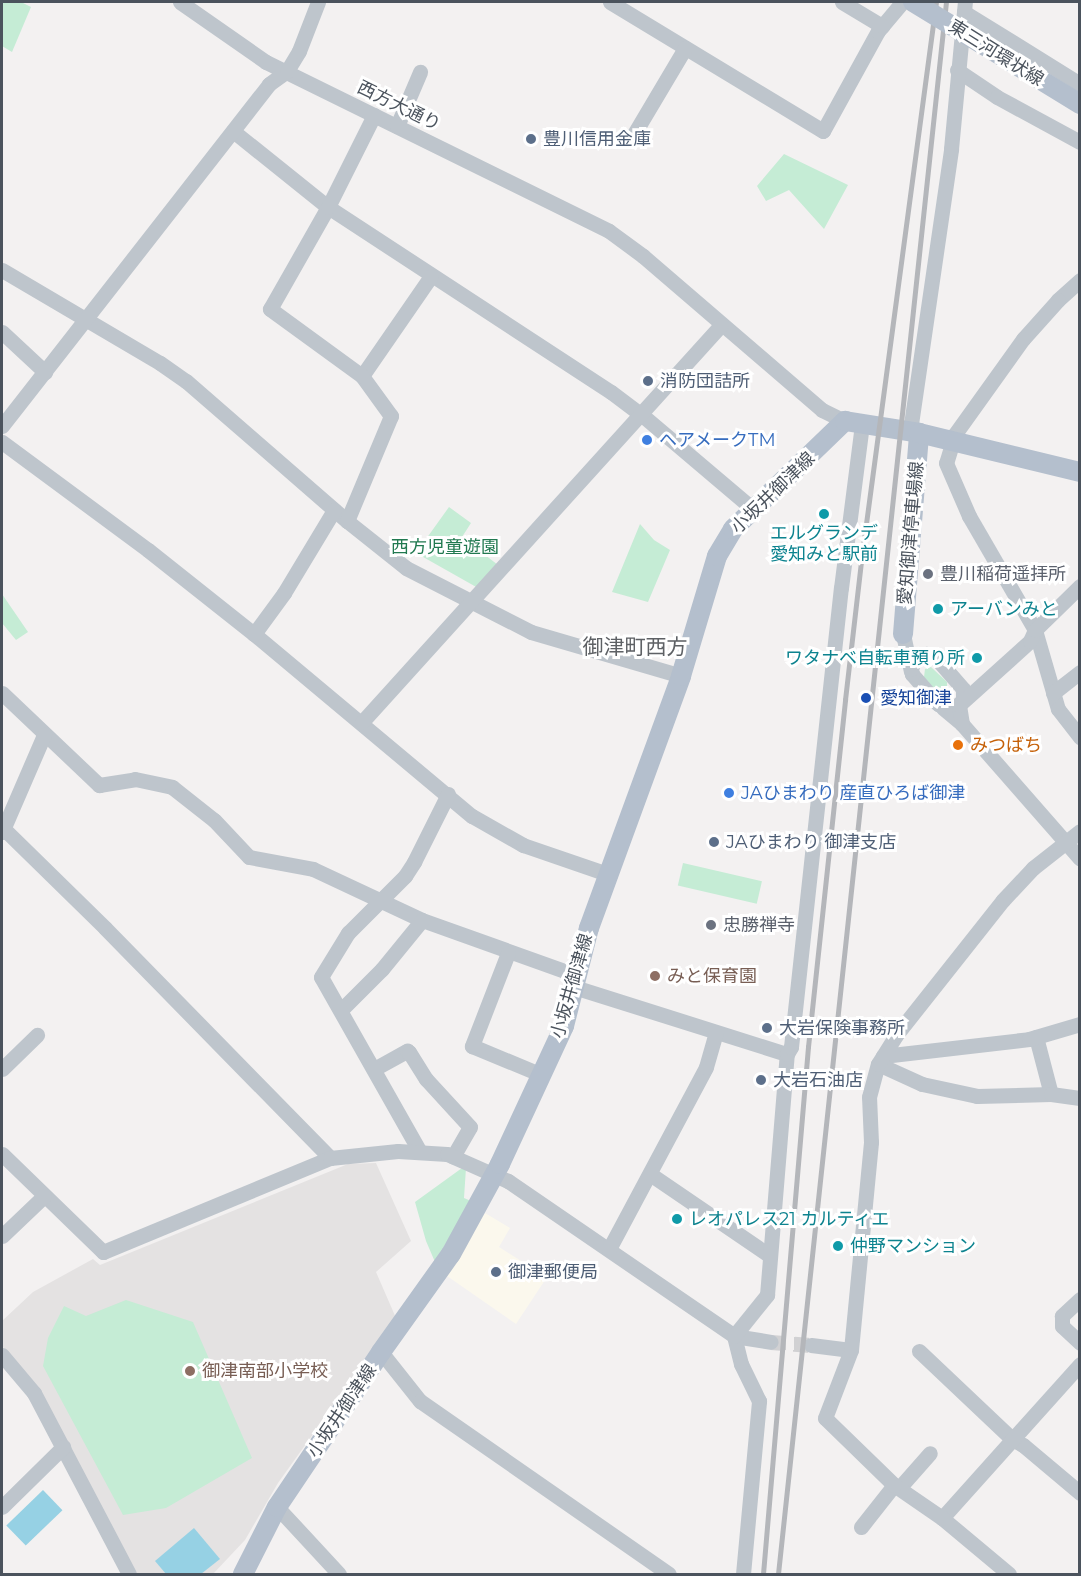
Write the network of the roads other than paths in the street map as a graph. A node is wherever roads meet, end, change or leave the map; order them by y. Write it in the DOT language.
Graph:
graph roads {
  1 [pos="180,2"];
  2 [pos="318,2"];
  3 [pos="610,2"];
  4 [pos="842,2"];
  5 [pos="902,2"];
  6 [pos="913,2"];
  7 [pos="964,7"];
  8 [pos="882,26"];
  9 [pos="685,48"];
  10 [pos="957,70"];
  11 [pos="287,71"];
  12 [pos="420,72"];
  13 [pos="1080,84"];
  14 [pos="1080,104"];
  15 [pos="374,115"];
  16 [pos="397,126"];
  17 [pos="233,131"];
  18 [pos="631,140"];
  19 [pos="1080,142"];
  20 [pos="328,207"];
  21 [pos="2,270"];
  22 [pos="431,276"];
  23 [pos="1080,280"];
  24 [pos="85,321"];
  25 [pos="721,326"];
  26 [pos="2,332"];
  27 [pos="45,372"];
  28 [pos="362,375"];
  29 [pos="642,415"];
  30 [pos="854,422"];
  31 [pos="2,426"];
  32 [pos="914,432"];
  33 [pos="951,441"];
  34 [pos="2,442"];
  35 [pos="1080,472"];
  36 [pos="334,510"];
  37 [pos="754,510"];
  38 [pos="347,521"];
  39 [pos="1080,586"];
  40 [pos="472,601"];
  41 [pos="1035,630"];
  42 [pos="254,634"];
  43 [pos="904,640"];
  44 [pos="926,654"];
  45 [pos="1080,672"];
  46 [pos="912,674"];
  47 [pos="681,676"];
  48 [pos="966,688"];
  49 [pos="2,693"];
  50 [pos="1053,693"];
  51 [pos="959,705"];
  52 [pos="943,708"];
  53 [pos="362,722"];
  54 [pos="962,724"];
  55 [pos="44,735"];
  56 [pos="1080,737"];
  57 [pos="448,794"];
  58 [pos="2,829"];
  59 [pos="1080,831"];
  60 [pos="1065,843"];
  61 [pos="1080,859"];
  62 [pos="610,875"];
  63 [pos="405,876"];
  64 [pos="380,901"];
  65 [pos="395,908"];
  66 [pos="422,920"];
  67 [pos="508,953"];
  68 [pos="575,981"];
  69 [pos="342,1010"];
  70 [pos="1080,1024"];
  71 [pos="716,1033"];
  72 [pos="37,1035"];
  73 [pos="1036,1037"];
  74 [pos="787,1054"];
  75 [pos="880,1060"];
  76 [pos="2,1069"];
  77 [pos="374,1069"];
  78 [pos="542,1075"];
  79 [pos="1051,1094"];
  80 [pos="1080,1098"];
  81 [pos="420,1152"];
  82 [pos="2,1154"];
  83 [pos="453,1156"];
  84 [pos="330,1158"];
  85 [pos="650,1174"];
  86 [pos="495,1175"];
  87 [pos="44,1196"];
  88 [pos="2,1236"];
  89 [pos="609,1249"];
  90 [pos="770,1256"];
  91 [pos="1080,1299"];
  92 [pos="734,1336"];
  93 [pos="771,1342"];
  94 [pos="1080,1343"];
  95 [pos="811,1345"];
  96 [pos="851,1350"];
  97 [pos="918,1351"];
  98 [pos="381,1352"];
  99 [pos="2,1356"];
  100 [pos="1080,1364"];
  101 [pos="1012,1439"];
  102 [pos="63,1447"];
  103 [pos="930,1453"];
  104 [pos="897,1486"];
  105 [pos="1080,1493"];
  106 [pos="2,1507"];
  107 [pos="277,1507"];
  108 [pos="942,1518"];
  109 [pos="861,1527"];
  110 [pos="129,1575"];
  111 [pos="243,1575"];
  112 [pos="339,1575"];
  113 [pos="669,1575"];
  114 [pos="742,1575"];
  115 [pos="1010,1575"];
  1 -- 11 [label="street, 西方大通り"];
  2 -- 11 [label="street"];
  3 -- 9 [label="street"];
  4 -- 8 [label="street"];
  5 -- 8 [label="street"];
  6 -- 14 [label="main road, 東三河環状線, bridge"];
  7 -- 10 [label="street"];
  7 -- 13 [label="street"];
  8 -- 9 [label="street"];
  9 -- 18 [label="street"];
  10 -- 19 [label="street"];
  10 -- 32 [label="street"];
  11 -- 15 [label="street, 西方大通り"];
  11 -- 17 [label="street"];
  12 -- 16 [label="street"];
  15 -- 16 [label="street, 西方大通り"];
  15 -- 20 [label="street"];
  16 -- 25 [label="street, 西方大通り"];
  17 -- 20 [label="street"];
  17 -- 24 [label="street"];
  20 -- 22 [label="street"];
  20 -- 28 [label="street"];
  21 -- 24 [label="street"];
  22 -- 28 [label="street"];
  22 -- 29 [label="street"];
  23 -- 33 [label="street"];
  24 -- 27 [label="street"];
  24 -- 36 [label="street"];
  25 -- 29 [label="street"];
  25 -- 30 [label="street, 西方大通り"];
  26 -- 27 [label="street"];
  27 -- 31 [label="street"];
  28 -- 38 [label="street"];
  29 -- 37 [label="street"];
  29 -- 40 [label="street"];
  30 -- 32 [label="main road"];
  30 -- 37 [label="main road, 小坂井御津線"];
  30 -- 74 [label="street"];
  32 -- 33 [label="main road"];
  32 -- 43 [label="main road, 愛知御津停車場線"];
  33 -- 35 [label="main road"];
  33 -- 41 [label="street"];
  34 -- 42 [label="street"];
  36 -- 38 [label="street"];
  36 -- 42 [label="street"];
  37 -- 47 [label="main road, 小坂井御津線"];
  38 -- 40 [label="street"];
  39 -- 41 [label="street"];
  40 -- 47 [label="street"];
  40 -- 53 [label="street"];
  41 -- 48 [label="street"];
  41 -- 50 [label="street"];
  42 -- 53 [label="street"];
  43 -- 44 [label="street"];
  43 -- 46 [label="street"];
  44 -- 46 [label="street"];
  44 -- 48 [label="street"];
  45 -- 50 [label="street"];
  46 -- 52 [label="street"];
  47 -- 62 [label="main road, 小坂井御津線"];
  48 -- 51 [label="street"];
  49 -- 55 [label="street"];
  50 -- 56 [label="street"];
  51 -- 52 [label="street"];
  51 -- 54 [label="street"];
  52 -- 54 [label="street"];
  53 -- 57 [label="street"];
  54 -- 60 [label="street"];
  55 -- 58 [label="street"];
  55 -- 64 [label="street"];
  57 -- 62 [label="street"];
  57 -- 63 [label="street"];
  58 -- 84 [label="street"];
  59 -- 60 [label="street"];
  60 -- 61 [label="street"];
  60 -- 75 [label="street"];
  62 -- 68 [label="main road, 小坂井御津線"];
  63 -- 64 [label="street"];
  63 -- 65 [label="street"];
  64 -- 65 [label="street"];
  64 -- 69 [label="street"];
  65 -- 66 [label="street"];
  66 -- 67 [label="street"];
  66 -- 69 [label="street"];
  67 -- 68 [label="street"];
  67 -- 78 [label="street"];
  68 -- 71 [label="street"];
  68 -- 78 [label="main road, 小坂井御津線"];
  69 -- 77 [label="street"];
  70 -- 73 [label="street"];
  71 -- 74 [label="street"];
  71 -- 85 [label="street"];
  72 -- 76 [label="street"];
  73 -- 75 [label="street"];
  73 -- 79 [label="street"];
  74 -- 90 [label="street"];
  75 -- 79 [label="street"];
  75 -- 96 [label="street"];
  77 -- 81 [label="street"];
  77 -- 83 [label="street"];
  78 -- 86 [label="main road, 小坂井御津線"];
  79 -- 80 [label="street"];
  81 -- 83 [label="street"];
  81 -- 84 [label="street"];
  82 -- 87 [label="street"];
  83 -- 86 [label="street"];
  84 -- 87 [label="street"];
  85 -- 89 [label="street"];
  85 -- 90 [label="street"];
  86 -- 89 [label="street"];
  86 -- 98 [label="main road, 小坂井御津線"];
  87 -- 88 [label="street"];
  89 -- 92 [label="street"];
  90 -- 92 [label="street"];
  91 -- 94 [label="street"];
  92 -- 93 [label="street"];
  92 -- 114 [label="street"];
  95 -- 96 [label="street"];
  96 -- 104 [label="street"];
  97 -- 101 [label="street"];
  98 -- 107 [label="main road, 小坂井御津線"];
  98 -- 113 [label="street"];
  99 -- 102 [label="street"];
  100 -- 101 [label="street"];
  101 -- 105 [label="street"];
  101 -- 108 [label="street"];
  102 -- 106 [label="street"];
  102 -- 110 [label="street"];
  103 -- 104 [label="street"];
  104 -- 108 [label="street"];
  104 -- 109 [label="street"];
  107 -- 111 [label="main road, 小坂井御津線"];
  107 -- 112 [label="street"];
  108 -- 115 [label="street"];
}
